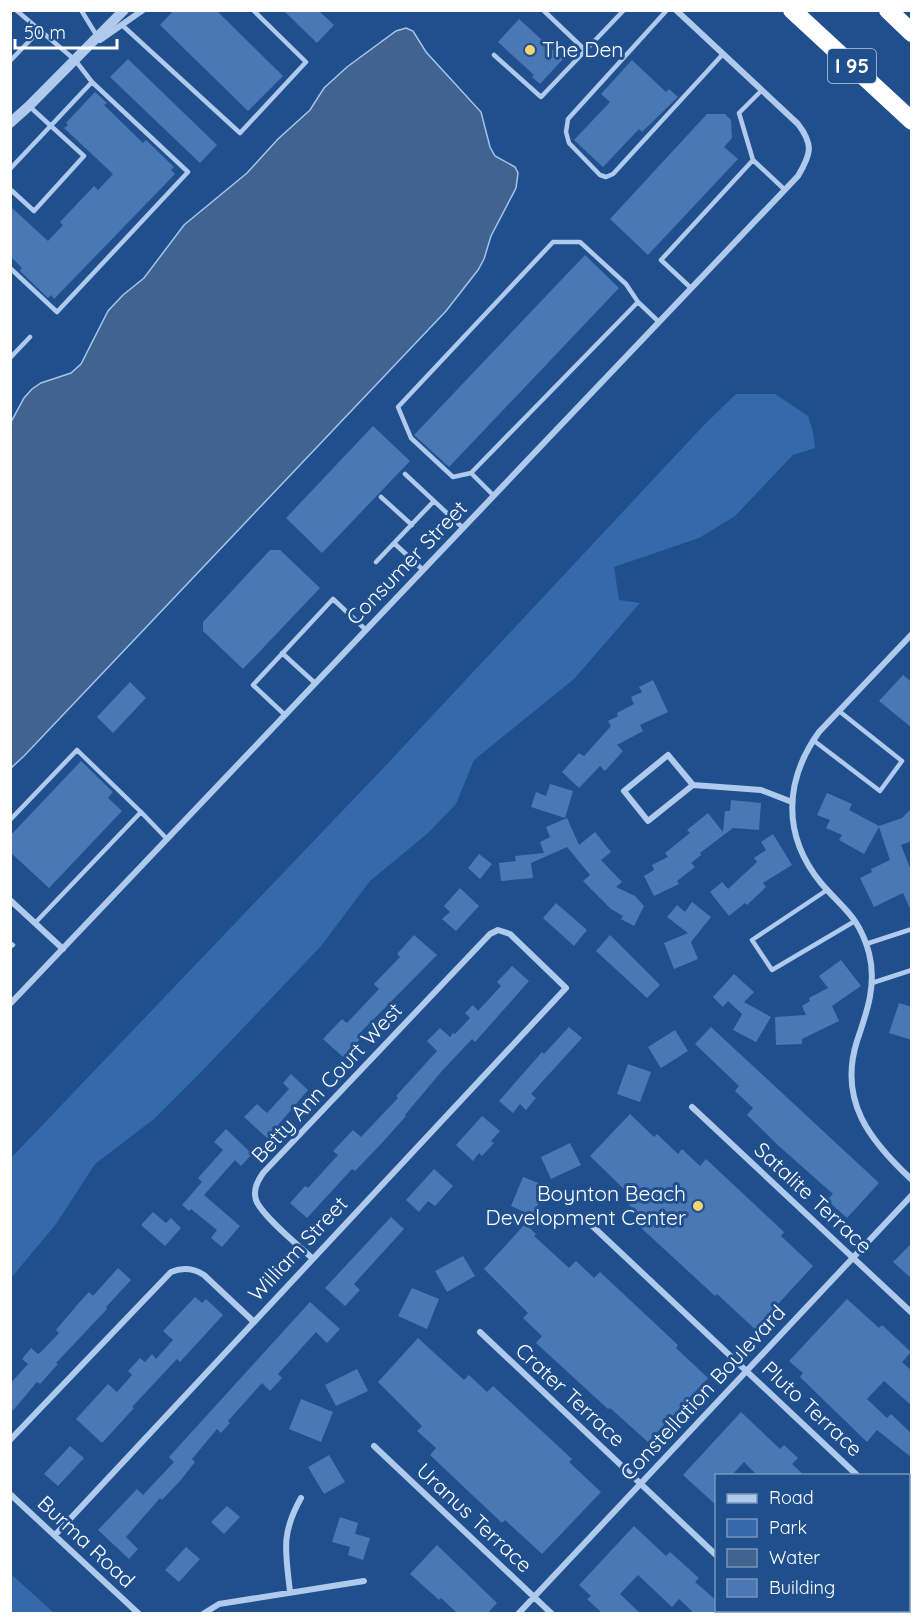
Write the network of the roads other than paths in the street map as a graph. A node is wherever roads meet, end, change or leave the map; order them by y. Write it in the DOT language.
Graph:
graph roads {
  1 [pos="16,10"];
  2 [pos="81,10"];
  3 [pos="143,10"];
  4 [pos="253,10"];
  5 [pos="543,10"];
  6 [pos="624,10"];
  7 [pos="667,10"];
  8 [pos="676,10"];
  9 [pos="792,10"];
  10 [pos="888,10"];
  11 [pos="122,15"];
  12 [pos="39,31"];
  13 [pos="912,33"];
  14 [pos="98,37"];
  15 [pos="86,48"];
  16 [pos="585,50"];
  17 [pos="723,54"];
  18 [pos="494,55"];
  19 [pos="75,60"];
  20 [pos="10,61"];
  21 [pos="92,82"];
  22 [pos="762,90"];
  23 [pos="29,106"];
  24 [pos="912,121"];
  25 [pos="10,123"];
  26 [pos="51,127"];
  27 [pos="753,160"];
  28 [pos="10,170"];
  29 [pos="10,189"];
  30 [pos="785,190"];
  31 [pos="10,268"];
  32 [pos="691,288"];
  33 [pos="638,302"];
  34 [pos="659,322"];
  35 [pos="30,337"];
  36 [pos="10,358"];
  37 [pos="471,473"];
  38 [pos="405,474"];
  39 [pos="494,496"];
  40 [pos="381,497"];
  41 [pos="434,501"];
  42 [pos="412,525"];
  43 [pos="463,528"];
  44 [pos="394,543"];
  45 [pos="376,562"];
  46 [pos="423,570"];
  47 [pos="366,630"];
  48 [pos="912,634"];
  49 [pos="282,653"];
  50 [pos="315,683"];
  51 [pos="839,711"];
  52 [pos="285,715"];
  53 [pos="813,740"];
  54 [pos="693,785"];
  55 [pos="792,802"];
  56 [pos="141,812"];
  57 [pos="10,820"];
  58 [pos="167,840"];
  59 [pos="827,890"];
  60 [pos="10,900"];
  61 [pos="855,921"];
  62 [pos="35,923"];
  63 [pos="912,929"];
  64 [pos="866,944"];
  65 [pos="63,949"];
  66 [pos="912,970"];
  67 [pos="872,983"];
  68 [pos="566,988"];
  69 [pos="10,1004"];
  70 [pos="692,1107"];
  71 [pos="910,1175"];
  72 [pos="912,1195"];
  73 [pos="586,1220"];
  74 [pos="853,1257"];
  75 [pos="312,1258"];
  76 [pos="912,1313"];
  77 [pos="253,1321"];
  78 [pos="480,1332"];
  79 [pos="747,1370"];
  80 [pos="10,1440"];
  81 [pos="374,1446"];
  82 [pos="856,1474"];
  83 [pos="640,1483"];
  84 [pos="10,1494"];
  85 [pos="301,1498"];
  86 [pos="55,1535"];
  87 [pos="715,1553"];
  88 [pos="364,1581"];
  89 [pos="291,1592"];
  90 [pos="534,1596"];
  91 [pos="139,1614"];
  92 [pos="203,1614"];
  93 [pos="518,1614"];
  94 [pos="552,1614"];
  1 -- 12 [label="lane"];
  2 -- 14 [label="lane"];
  3 -- 11 [label="street"];
  4 -- 11 [label="lane"];
  5 -- 16 [label="lane"];
  6 -- 16 [label="lane"];
  7 -- 17 [label="lane"];
  8 -- 17 [label="street"];
  9 -- 24 [label="highway, I 95"];
  10 -- 13 [label="highway"];
  11 -- 14 [label="street"];
  11 -- 15 [label="street"];
  12 -- 19 [label="lane"];
  12 -- 20 [label="lane"];
  14 -- 15 [label="street"];
  15 -- 19 [label="street"];
  16 -- 18 [label="lane"];
  17 -- 22 [label="street"];
  19 -- 21 [label="lane"];
  19 -- 23 [label="street"];
  21 -- 26 [label="lane"];
  21 -- 31 [label="lane"];
  22 -- 27 [label="lane"];
  22 -- 30 [label="street, Consumer Street"];
  23 -- 25 [label="street"];
  23 -- 26 [label="lane"];
  26 -- 28 [label="lane"];
  26 -- 29 [label="lane"];
  27 -- 30 [label="lane"];
  27 -- 32 [label="lane"];
  30 -- 32 [label="street, Consumer Street"];
  32 -- 34 [label="street, Consumer Street"];
  33 -- 34 [label="lane"];
  33 -- 37 [label="lane"];
  33 -- 37 [label="lane"];
  34 -- 39 [label="street, Consumer Street"];
  35 -- 36 [label="lane"];
  37 -- 39 [label="lane"];
  38 -- 41 [label="lane"];
  39 -- 43 [label="street, Consumer Street"];
  40 -- 42 [label="lane"];
  41 -- 42 [label="lane"];
  41 -- 43 [label="lane"];
  42 -- 44 [label="lane"];
  43 -- 46 [label="street, Consumer Street"];
  44 -- 45 [label="lane"];
  44 -- 46 [label="lane"];
  46 -- 47 [label="street, Consumer Street"];
  47 -- 49 [label="lane"];
  47 -- 50 [label="street, Consumer Street"];
  48 -- 51 [label="street"];
  49 -- 50 [label="lane"];
  49 -- 52 [label="lane"];
  50 -- 52 [label="street, Consumer Street"];
  51 -- 53 [label="street"];
  51 -- 53 [label="lane"];
  52 -- 58 [label="street, Consumer Street"];
  53 -- 55 [label="street"];
  54 -- 54 [label="street"];
  54 -- 55 [label="street"];
  55 -- 59 [label="street"];
  56 -- 57 [label="lane"];
  56 -- 58 [label="lane"];
  56 -- 62 [label="lane"];
  58 -- 65 [label="street, Consumer Street"];
  59 -- 61 [label="street"];
  59 -- 61 [label="lane"];
  60 -- 62 [label="street"];
  61 -- 64 [label="street"];
  62 -- 65 [label="street"];
  63 -- 64 [label="lane"];
  64 -- 67 [label="street"];
  65 -- 69 [label="street, Consumer Street"];
  66 -- 67 [label="lane"];
  67 -- 71 [label="street"];
  68 -- 75 [label="street, William Street"];
  68 -- 75 [label="street, Betty Ann Court West"];
  70 -- 74 [label="street, Satalite Terrace"];
  72 -- 74 [label="street, Constellation Boulevard"];
  73 -- 79 [label="street, Pluto Terrace"];
  74 -- 76 [label="street, Satalite Terrace"];
  74 -- 79 [label="street, Constellation Boulevard"];
  75 -- 77 [label="street, William Street"];
  77 -- 80 [label="street"];
  77 -- 86 [label="street, William Street"];
  78 -- 83 [label="street, Crater Terrace"];
  79 -- 82 [label="street, Pluto Terrace"];
  79 -- 83 [label="street, Constellation Boulevard"];
  81 -- 90 [label="street, Uranus Terrace"];
  83 -- 87 [label="street, Crater Terrace"];
  83 -- 90 [label="street, Constellation Boulevard"];
  84 -- 86 [label="street, Burma Road"];
  85 -- 89 [label="street"];
  86 -- 91 [label="street, Burma Road"];
  88 -- 89 [label="street"];
  89 -- 92 [label="street"];
  90 -- 93 [label="street, Constellation Boulevard"];
  90 -- 94 [label="street, Uranus Terrace"];
}
